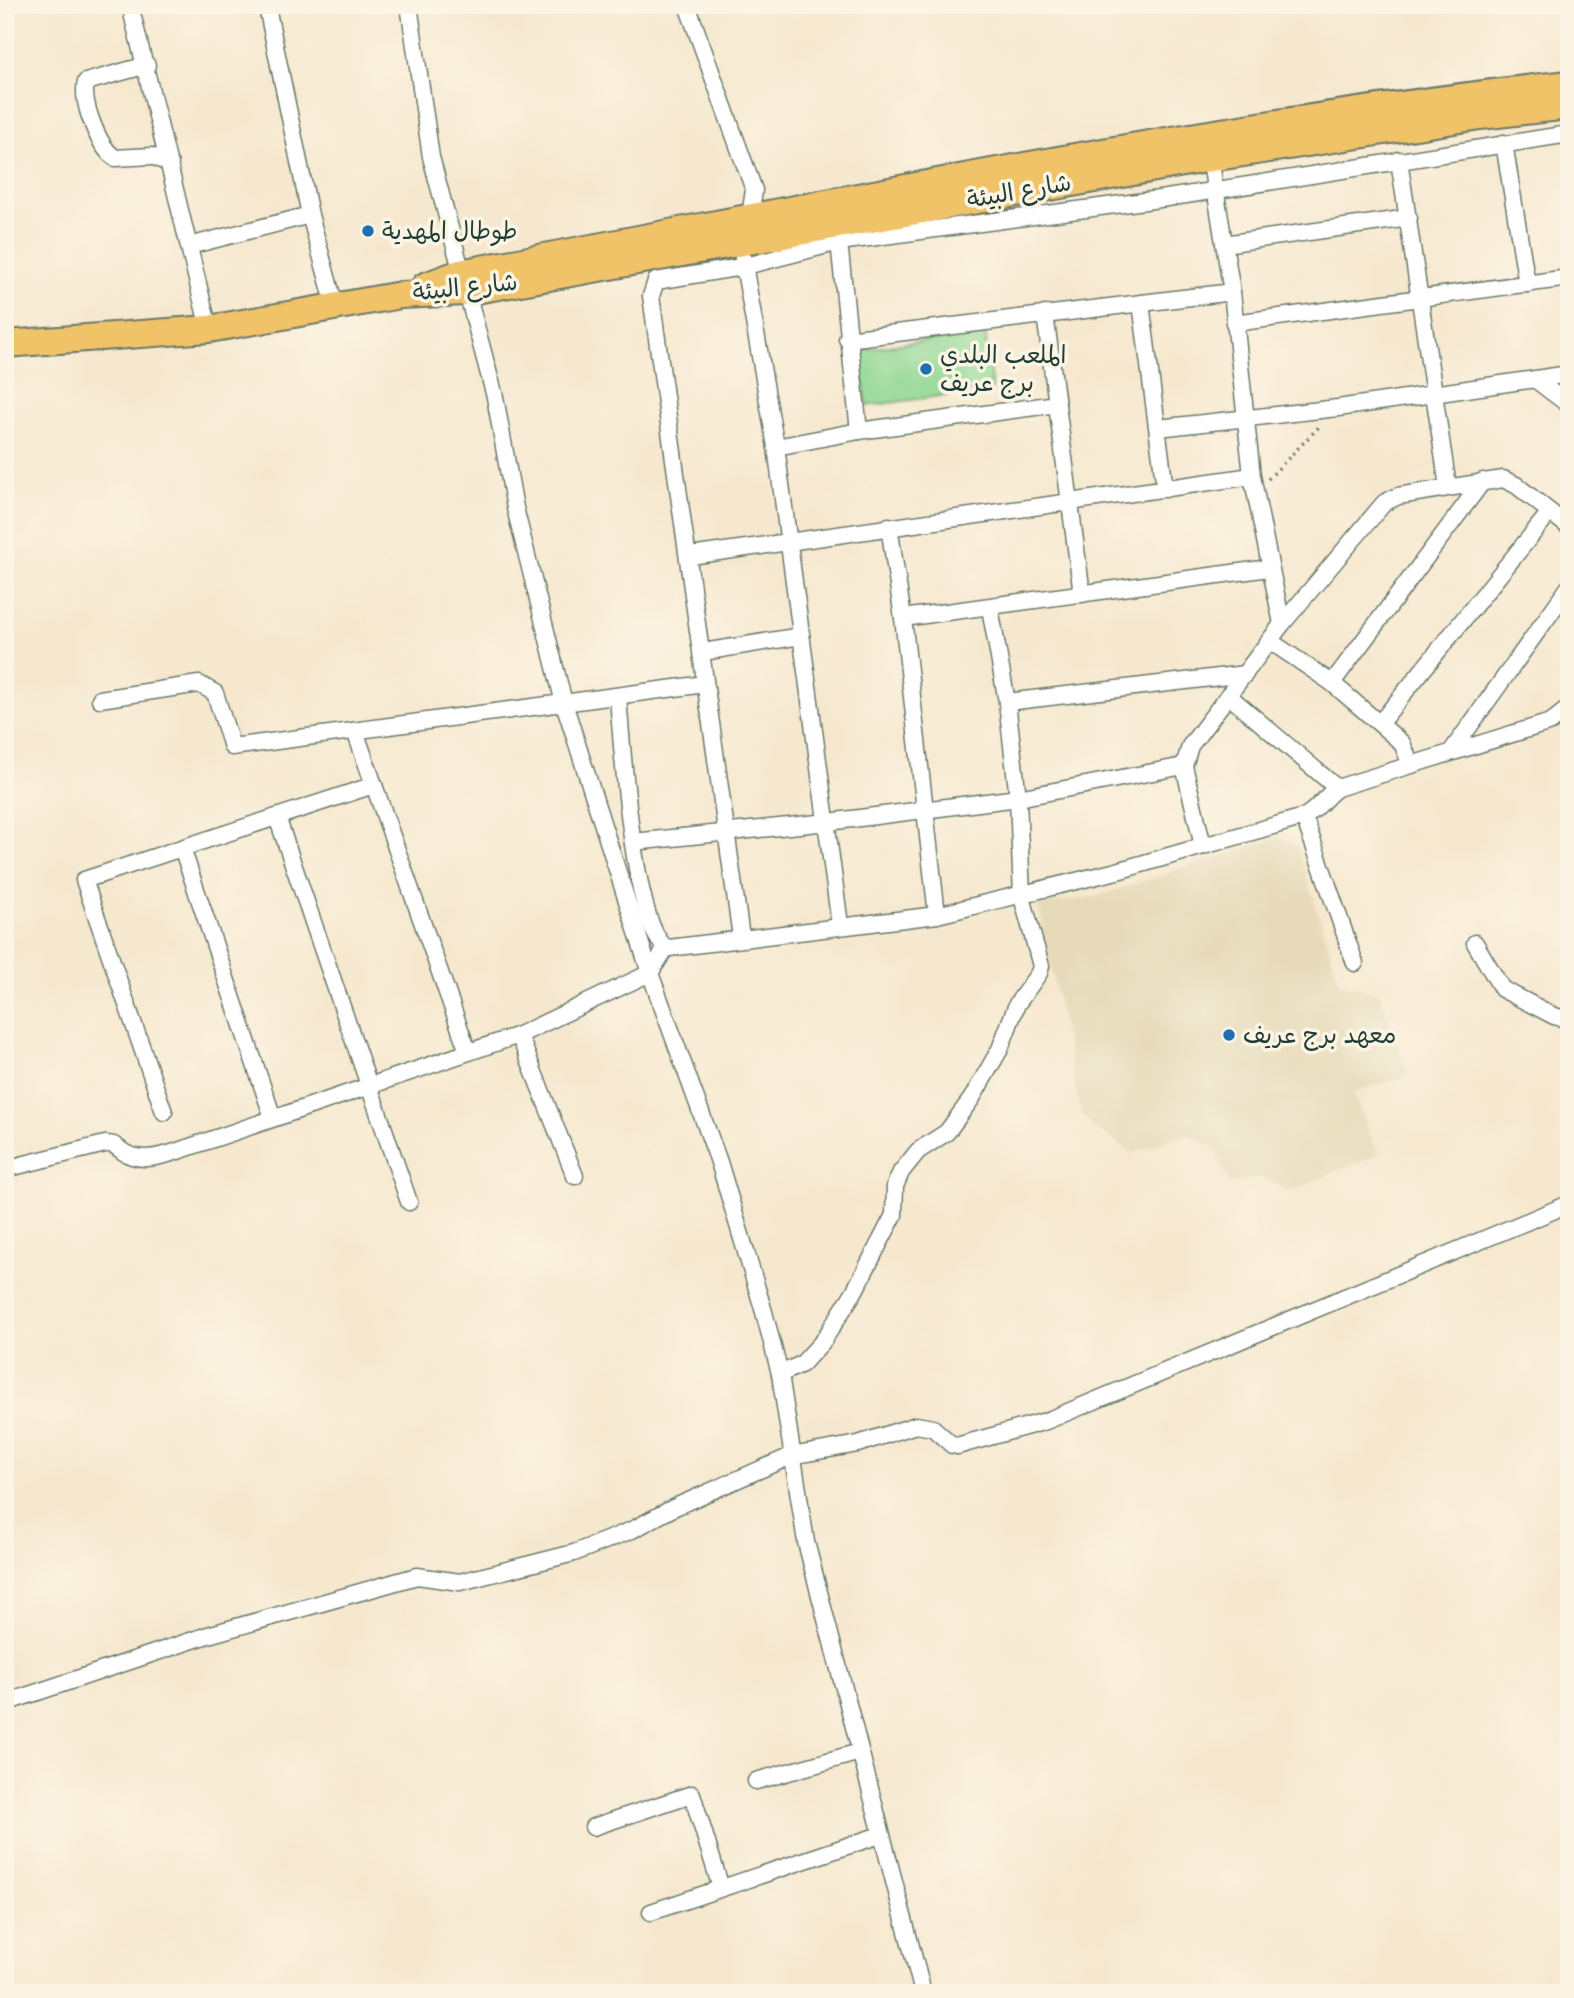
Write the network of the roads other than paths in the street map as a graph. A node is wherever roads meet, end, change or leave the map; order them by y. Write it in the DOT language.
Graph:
graph roads {
  1 [pos="130,5"];
  2 [pos="410,5"];
  3 [pos="687,5"];
  4 [pos="267,7"];
  5 [pos="147,65"];
  6 [pos="1569,83"];
  7 [pos="1569,106"];
  8 [pos="1569,134"];
  9 [pos="1504,143"];
  10 [pos="1208,147"];
  11 [pos="1399,160"];
  12 [pos="170,164"];
  13 [pos="1216,189"];
  14 [pos="310,215"];
  15 [pos="1409,218"];
  16 [pos="748,229"];
  17 [pos="839,242"];
  18 [pos="1224,244"];
  19 [pos="189,246"];
  20 [pos="742,267"];
  21 [pos="1569,278"];
  22 [pos="463,282"];
  23 [pos="1527,285"];
  24 [pos="1231,292"];
  25 [pos="1422,300"];
  26 [pos="1142,303"];
  27 [pos="335,306"];
  28 [pos="1045,314"];
  29 [pos="1234,323"];
  30 [pos="209,329"];
  31 [pos="847,339"];
  32 [pos="5,344"];
  33 [pos="1569,374"];
  34 [pos="1536,380"];
  35 [pos="1435,392"];
  36 [pos="1057,404"];
  37 [pos="1569,405"];
  38 [pos="1246,417"];
  39 [pos="1158,428"];
  40 [pos="859,430"];
  41 [pos="776,447"];
  42 [pos="1252,476"];
  43 [pos="1483,481"];
  44 [pos="1448,486"];
  45 [pos="1164,489"];
  46 [pos="1070,504"];
  47 [pos="1550,512"];
  48 [pos="889,526"];
  49 [pos="1569,527"];
  50 [pos="788,542"];
  51 [pos="690,556"];
  52 [pos="1269,568"];
  53 [pos="1569,587"];
  54 [pos="1082,594"];
  55 [pos="990,608"];
  56 [pos="903,618"];
  57 [pos="1282,624"];
  58 [pos="801,636"];
  59 [pos="1270,641"];
  60 [pos="702,652"];
  61 [pos="1245,674"];
  62 [pos="1332,682"];
  63 [pos="705,684"];
  64 [pos="618,696"];
  65 [pos="1229,696"];
  66 [pos="100,699"];
  67 [pos="1007,702"];
  68 [pos="564,704"];
  69 [pos="1569,708"];
  70 [pos="1380,723"];
  71 [pos="355,731"];
  72 [pos="1451,752"];
  73 [pos="1411,765"];
  74 [pos="1184,766"];
  75 [pos="374,785"];
  76 [pos="1337,788"];
  77 [pos="1018,798"];
  78 [pos="927,810"];
  79 [pos="276,817"];
  80 [pos="1304,817"];
  81 [pos="828,822"];
  82 [pos="725,832"];
  83 [pos="634,842"];
  84 [pos="1203,846"];
  85 [pos="182,848"];
  86 [pos="1022,897"];
  87 [pos="937,915"];
  88 [pos="840,925"];
  89 [pos="741,937"];
  90 [pos="1475,943"];
  91 [pos="666,948"];
  92 [pos="1355,962"];
  93 [pos="650,973"];
  94 [pos="1569,1020"];
  95 [pos="519,1035"];
  96 [pos="468,1052"];
  97 [pos="367,1085"];
  98 [pos="164,1112"];
  99 [pos="274,1118"];
  100 [pos="5,1169"];
  101 [pos="575,1176"];
  102 [pos="409,1202"];
  103 [pos="1569,1204"];
  104 [pos="780,1374"];
  105 [pos="791,1456"];
  106 [pos="5,1703"];
  107 [pos="860,1752"];
  108 [pos="756,1781"];
  109 [pos="593,1827"];
  110 [pos="880,1835"];
  111 [pos="721,1888"];
  112 [pos="651,1912"];
  113 [pos="923,1993"];
  1 -- 5 [label="street"];
  2 -- 22 [label="street"];
  3 -- 16 [label="street"];
  4 -- 14 [label="street"];
  5 -- 12 [label="street"];
  5 -- 12 [label="street"];
  6 -- 10 [label="main road, شارع البيئة"];
  7 -- 10 [label="main road, شارع البيئة"];
  8 -- 9 [label="street"];
  9 -- 11 [label="street"];
  9 -- 23 [label="street"];
  10 -- 13 [label="street"];
  10 -- 16 [label="main road, شارع البيئة"];
  11 -- 13 [label="street"];
  11 -- 15 [label="street"];
  12 -- 19 [label="street"];
  13 -- 17 [label="street"];
  13 -- 18 [label="street"];
  14 -- 19 [label="street"];
  14 -- 27 [label="street"];
  15 -- 18 [label="street"];
  15 -- 25 [label="street"];
  16 -- 20 [label="street"];
  16 -- 22 [label="main road, شارع البيئة"];
  17 -- 20 [label="street"];
  17 -- 31 [label="street"];
  18 -- 24 [label="street"];
  19 -- 30 [label="street"];
  20 -- 41 [label="street"];
  20 -- 51 [label="street"];
  21 -- 23 [label="street"];
  22 -- 27 [label="main road, شارع البيئة"];
  22 -- 68 [label="street"];
  23 -- 25 [label="street"];
  24 -- 26 [label="street"];
  24 -- 29 [label="street"];
  25 -- 29 [label="street"];
  25 -- 35 [label="street"];
  26 -- 28 [label="street"];
  26 -- 39 [label="street"];
  27 -- 30 [label="main road, شارع البيئة"];
  28 -- 31 [label="street"];
  28 -- 36 [label="street"];
  29 -- 38 [label="street"];
  30 -- 32 [label="main road, شارع البيئة"];
  31 -- 40 [label="street"];
  33 -- 34 [label="street"];
  34 -- 35 [label="street"];
  34 -- 37 [label="street"];
  35 -- 38 [label="street"];
  35 -- 44 [label="street"];
  36 -- 40 [label="street"];
  36 -- 46 [label="street"];
  38 -- 39 [label="street"];
  38 -- 42 [label="street"];
  39 -- 45 [label="street"];
  40 -- 41 [label="street"];
  41 -- 50 [label="street"];
  42 -- 45 [label="street"];
  42 -- 52 [label="street"];
  43 -- 44 [label="street"];
  43 -- 47 [label="street"];
  43 -- 62 [label="street"];
  44 -- 57 [label="street"];
  45 -- 46 [label="street"];
  46 -- 48 [label="street"];
  46 -- 54 [label="street"];
  47 -- 49 [label="street"];
  47 -- 70 [label="street"];
  48 -- 50 [label="street"];
  48 -- 56 [label="street"];
  50 -- 51 [label="street"];
  50 -- 58 [label="street"];
  51 -- 60 [label="street"];
  52 -- 54 [label="street"];
  52 -- 57 [label="street"];
  53 -- 72 [label="street"];
  54 -- 55 [label="street"];
  55 -- 56 [label="street"];
  55 -- 67 [label="street"];
  56 -- 78 [label="street"];
  57 -- 59 [label="street"];
  58 -- 60 [label="street"];
  58 -- 81 [label="street"];
  59 -- 61 [label="street"];
  59 -- 62 [label="street"];
  60 -- 63 [label="street"];
  61 -- 65 [label="street"];
  61 -- 67 [label="street"];
  62 -- 70 [label="street"];
  63 -- 64 [label="street"];
  63 -- 82 [label="street"];
  64 -- 68 [label="street"];
  64 -- 83 [label="street"];
  65 -- 74 [label="street"];
  65 -- 76 [label="street"];
  66 -- 71 [label="street"];
  67 -- 77 [label="street"];
  68 -- 71 [label="street"];
  68 -- 93 [label="street"];
  69 -- 72 [label="street"];
  70 -- 73 [label="street"];
  71 -- 75 [label="street"];
  72 -- 73 [label="street"];
  73 -- 76 [label="street"];
  74 -- 77 [label="street"];
  74 -- 84 [label="street"];
  75 -- 79 [label="street"];
  75 -- 96 [label="street"];
  76 -- 80 [label="street"];
  77 -- 78 [label="street"];
  77 -- 86 [label="street"];
  78 -- 81 [label="street"];
  78 -- 87 [label="street"];
  79 -- 85 [label="street"];
  79 -- 97 [label="street"];
  80 -- 84 [label="street"];
  80 -- 92 [label="street"];
  81 -- 82 [label="street"];
  81 -- 88 [label="street"];
  82 -- 83 [label="street"];
  82 -- 89 [label="street"];
  83 -- 91 [label="street"];
  84 -- 86 [label="street"];
  85 -- 98 [label="street"];
  85 -- 99 [label="street"];
  86 -- 87 [label="street"];
  86 -- 104 [label="street"];
  87 -- 88 [label="street"];
  88 -- 89 [label="street"];
  89 -- 91 [label="street"];
  90 -- 94 [label="street"];
  91 -- 93 [label="street"];
  93 -- 95 [label="street"];
  93 -- 104 [label="street"];
  95 -- 96 [label="street"];
  95 -- 101 [label="street"];
  96 -- 97 [label="street"];
  97 -- 99 [label="street"];
  97 -- 102 [label="street"];
  99 -- 100 [label="street"];
  103 -- 105 [label="street"];
  104 -- 105 [label="street"];
  105 -- 106 [label="street"];
  105 -- 107 [label="street"];
  107 -- 108 [label="street"];
  107 -- 110 [label="street"];
  109 -- 111 [label="street"];
  110 -- 111 [label="street"];
  110 -- 113 [label="street"];
  111 -- 112 [label="street"];
}
